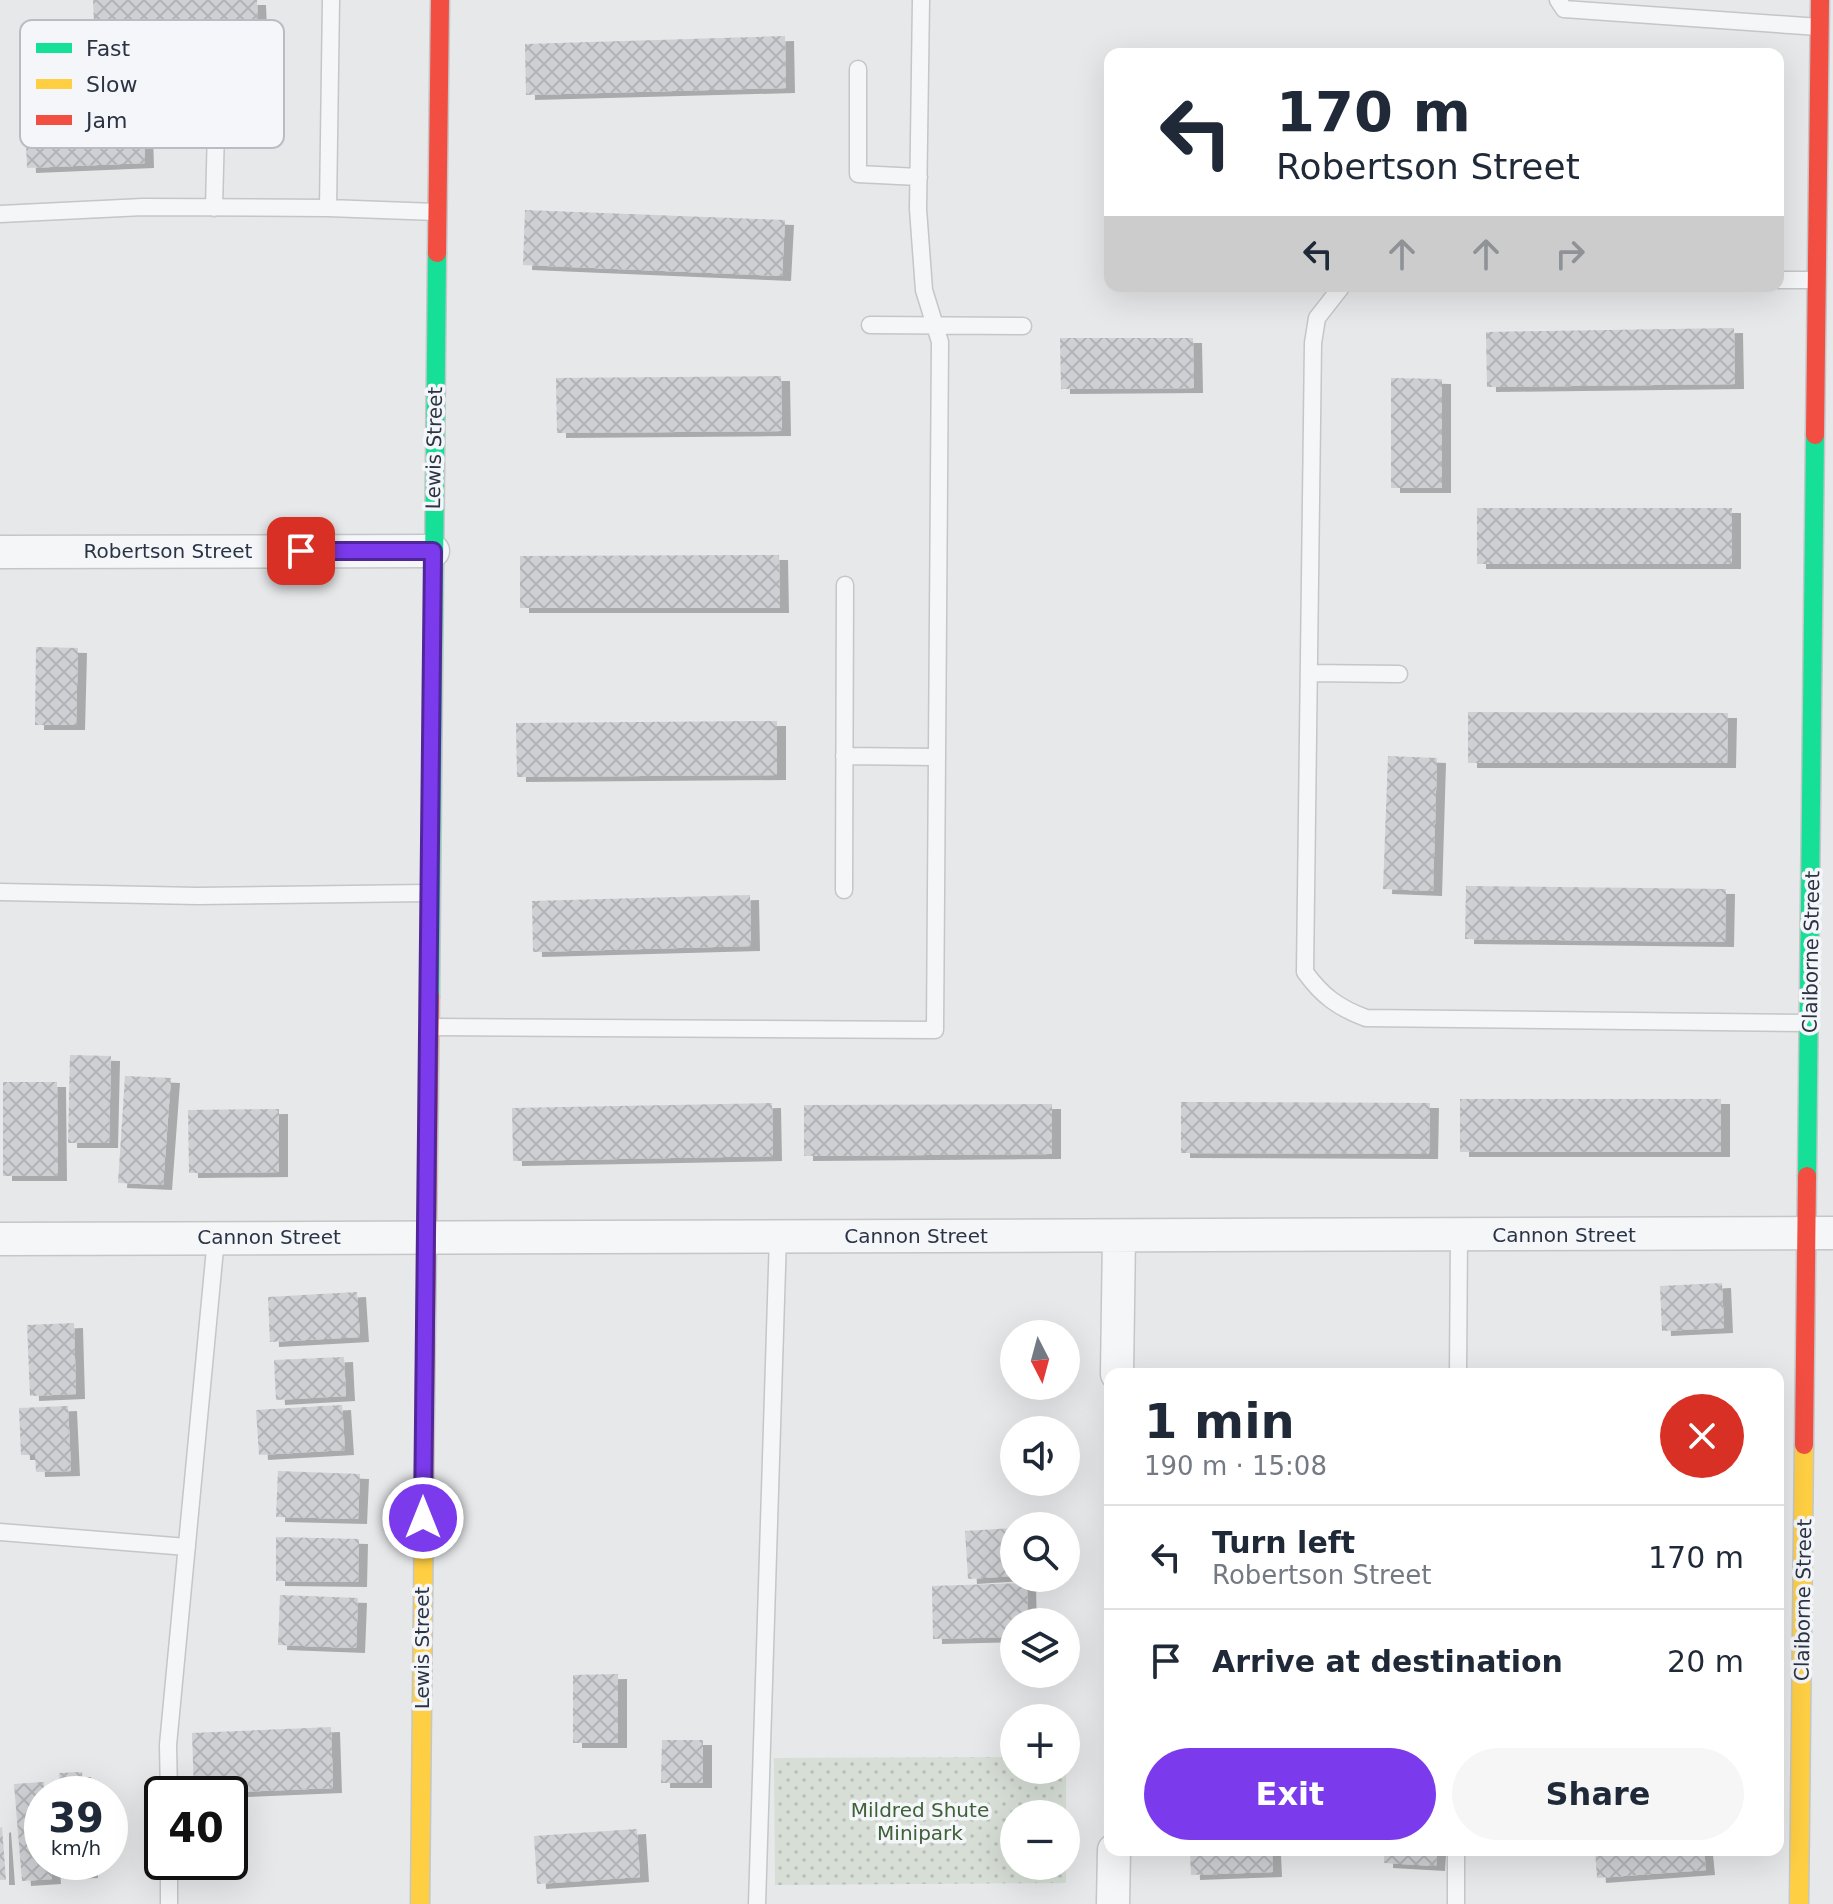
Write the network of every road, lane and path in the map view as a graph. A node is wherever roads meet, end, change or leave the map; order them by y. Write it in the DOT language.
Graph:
graph roads {
  1 [pos="331,0"];
  2 [pos="440,0"];
  3 [pos="921,0"];
  4 [pos="1558,0"];
  5 [pos="1820,0"];
  6 [pos="1820,27"];
  7 [pos="858,69"];
  8 [pos="216,148"];
  9 [pos="919,177"];
  10 [pos="214,208"];
  11 [pos="328,208"];
  12 [pos="437,212"];
  13 [pos="0,214"];
  14 [pos="1784,280"];
  15 [pos="1817,280"];
  16 [pos="1337,292"];
  17 [pos="870,325"];
  18 [pos="935,326"];
  19 [pos="1023,326"];
  20 [pos="433,551"];
  21 [pos="0,552"];
  22 [pos="845,585"];
  23 [pos="1309,673"];
  24 [pos="1399,674"];
  25 [pos="844,756"];
  26 [pos="937,757"];
  27 [pos="844,890"];
  28 [pos="0,892"];
  29 [pos="429,893"];
  30 [pos="1811,1023"];
  31 [pos="427,1027"];
  32 [pos="1821,1234"];
  33 [pos="1459,1235"];
  34 [pos="778,1236"];
  35 [pos="1119,1236"];
  36 [pos="425,1237"];
  37 [pos="216,1238"];
  38 [pos="0,1239"];
  39 [pos="1117,1368"];
  40 [pos="1458,1368"];
  41 [pos="0,1532"];
  42 [pos="187,1547"];
  43 [pos="169,1776"];
  44 [pos="1114,1856"];
  45 [pos="1456,1856"];
  46 [pos="169,1880"];
  47 [pos="169,1904"];
  48 [pos="420,1904"];
  49 [pos="757,1904"];
  50 [pos="1113,1904"];
  51 [pos="1456,1904"];
  52 [pos="1799,1904"];
  1 -- 11 [label="lane"];
  2 -- 12 [label="street, Lewis Street"];
  3 -- 9 [label="lane"];
  4 -- 6 [label="lane"];
  5 -- 6 [label="street, Claiborne Street"];
  6 -- 15 [label="street, Claiborne Street"];
  7 -- 9 [label="lane"];
  8 -- 10 [label="lane"];
  9 -- 18 [label="lane"];
  10 -- 11 [label="lane"];
  10 -- 13 [label="lane"];
  11 -- 12 [label="lane"];
  12 -- 20 [label="street, Lewis Street"];
  14 -- 15 [label="lane"];
  15 -- 30 [label="street, Claiborne Street"];
  16 -- 23 [label="lane"];
  17 -- 18 [label="lane"];
  18 -- 19 [label="lane"];
  18 -- 26 [label="lane"];
  20 -- 21 [label="street, Robertson Street"];
  20 -- 29 [label="street, Lewis Street"];
  22 -- 25 [label="lane"];
  23 -- 24 [label="lane"];
  23 -- 30 [label="lane"];
  25 -- 26 [label="lane"];
  25 -- 27 [label="lane"];
  26 -- 31 [label="lane"];
  28 -- 29 [label="lane"];
  29 -- 31 [label="street, Lewis Street"];
  30 -- 32 [label="street, Claiborne Street"];
  31 -- 36 [label="street, Lewis Street"];
  32 -- 33 [label="street, Cannon Street"];
  32 -- 52 [label="street, Claiborne Street"];
  33 -- 35 [label="street, Cannon Street"];
  33 -- 40 [label="lane"];
  34 -- 35 [label="street, Cannon Street"];
  34 -- 36 [label="street, Cannon Street"];
  34 -- 49 [label="lane"];
  35 -- 39 [label="street"];
  36 -- 37 [label="street, Cannon Street"];
  36 -- 48 [label="street, Lewis Street"];
  37 -- 38 [label="street, Cannon Street"];
  37 -- 42 [label="lane"];
  41 -- 42 [label="lane"];
  42 -- 43 [label="lane"];
  44 -- 50 [label="street"];
  45 -- 51 [label="lane"];
  46 -- 47 [label="lane"];
}
